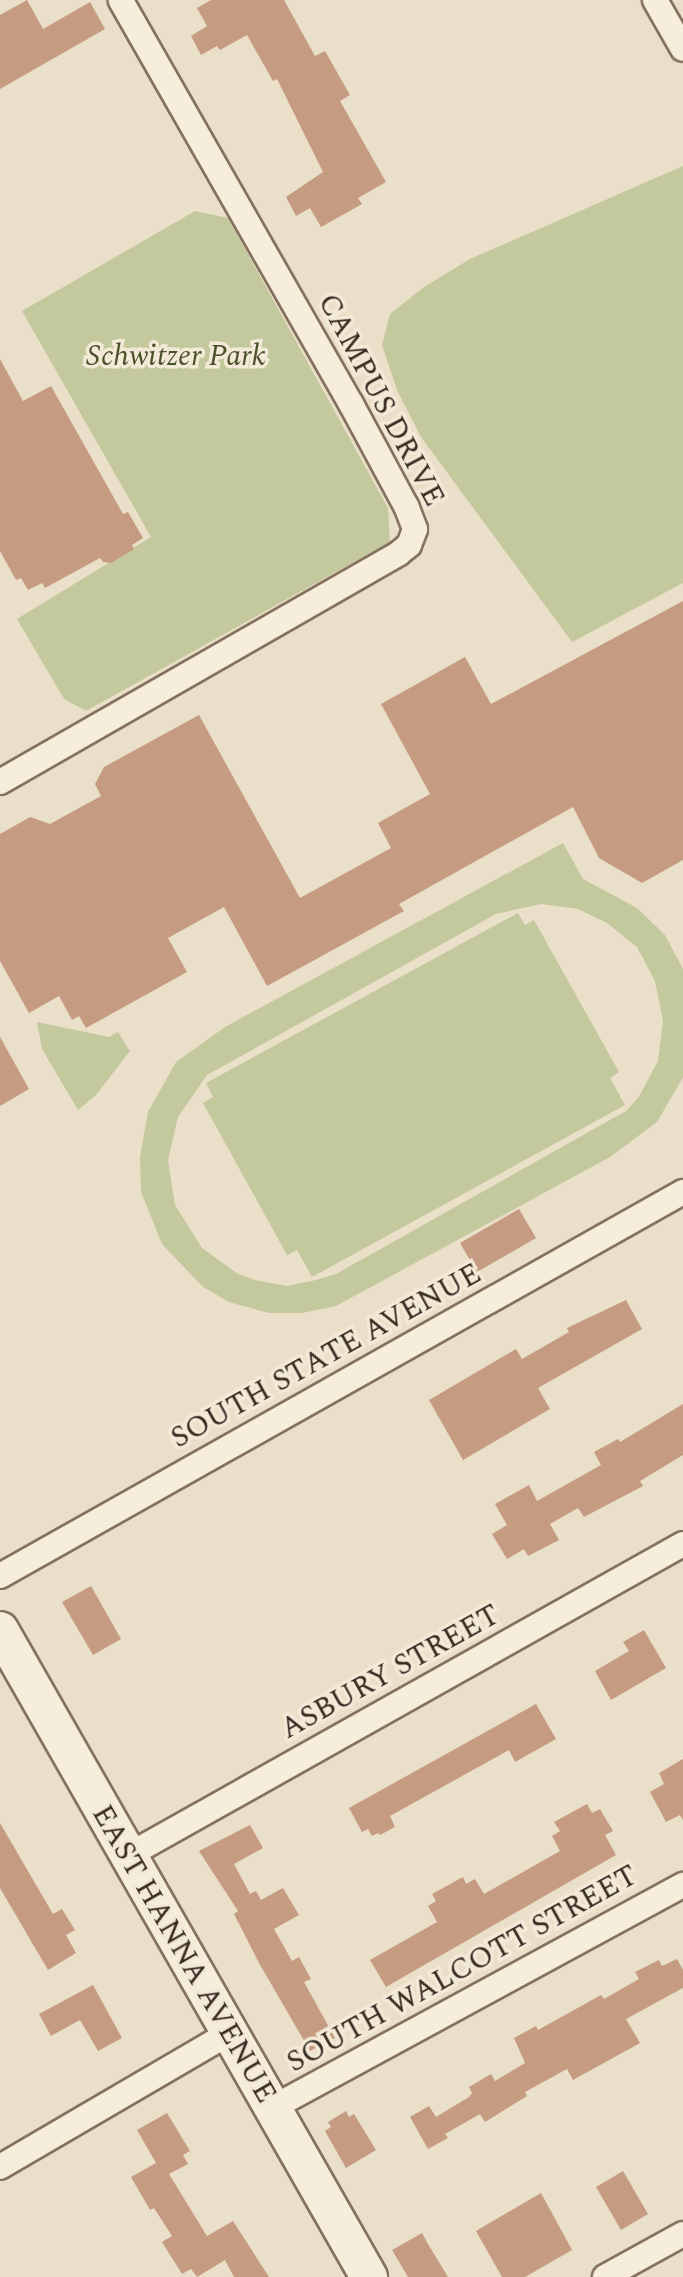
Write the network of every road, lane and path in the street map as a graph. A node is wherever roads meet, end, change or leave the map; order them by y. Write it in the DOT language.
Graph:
graph roads {
  1 [pos="121,0"];
  2 [pos="655,0"];
  3 [pos="683,49"];
  4 [pos="0,782"];
  5 [pos="683,1192"];
  6 [pos="683,1544"];
  7 [pos="0,1576"];
  8 [pos="0,1630"];
  9 [pos="129,1855"];
  10 [pos="683,1885"];
  11 [pos="228,2034"];
  12 [pos="272,2108"];
  13 [pos="0,2167"];
  14 [pos="683,2234"];
  15 [pos="369,2277"];
  16 [pos="605,2277"];
  1 -- 4 [label="street, CAMPUS DRIVE"];
  2 -- 3 [label="street"];
  5 -- 7 [label="street, SOUTH STATE AVENUE"];
  6 -- 9 [label="street, ASBURY STREET"];
  8 -- 9 [label="main road, EAST HANNA AVENUE"];
  9 -- 11 [label="main road, EAST HANNA AVENUE"];
  10 -- 12 [label="street, SOUTH WALCOTT STREET"];
  11 -- 12 [label="main road, EAST HANNA AVENUE"];
  11 -- 13 [label="street"];
  12 -- 15 [label="main road, EAST HANNA AVENUE"];
  14 -- 16 [label="street"];
}
